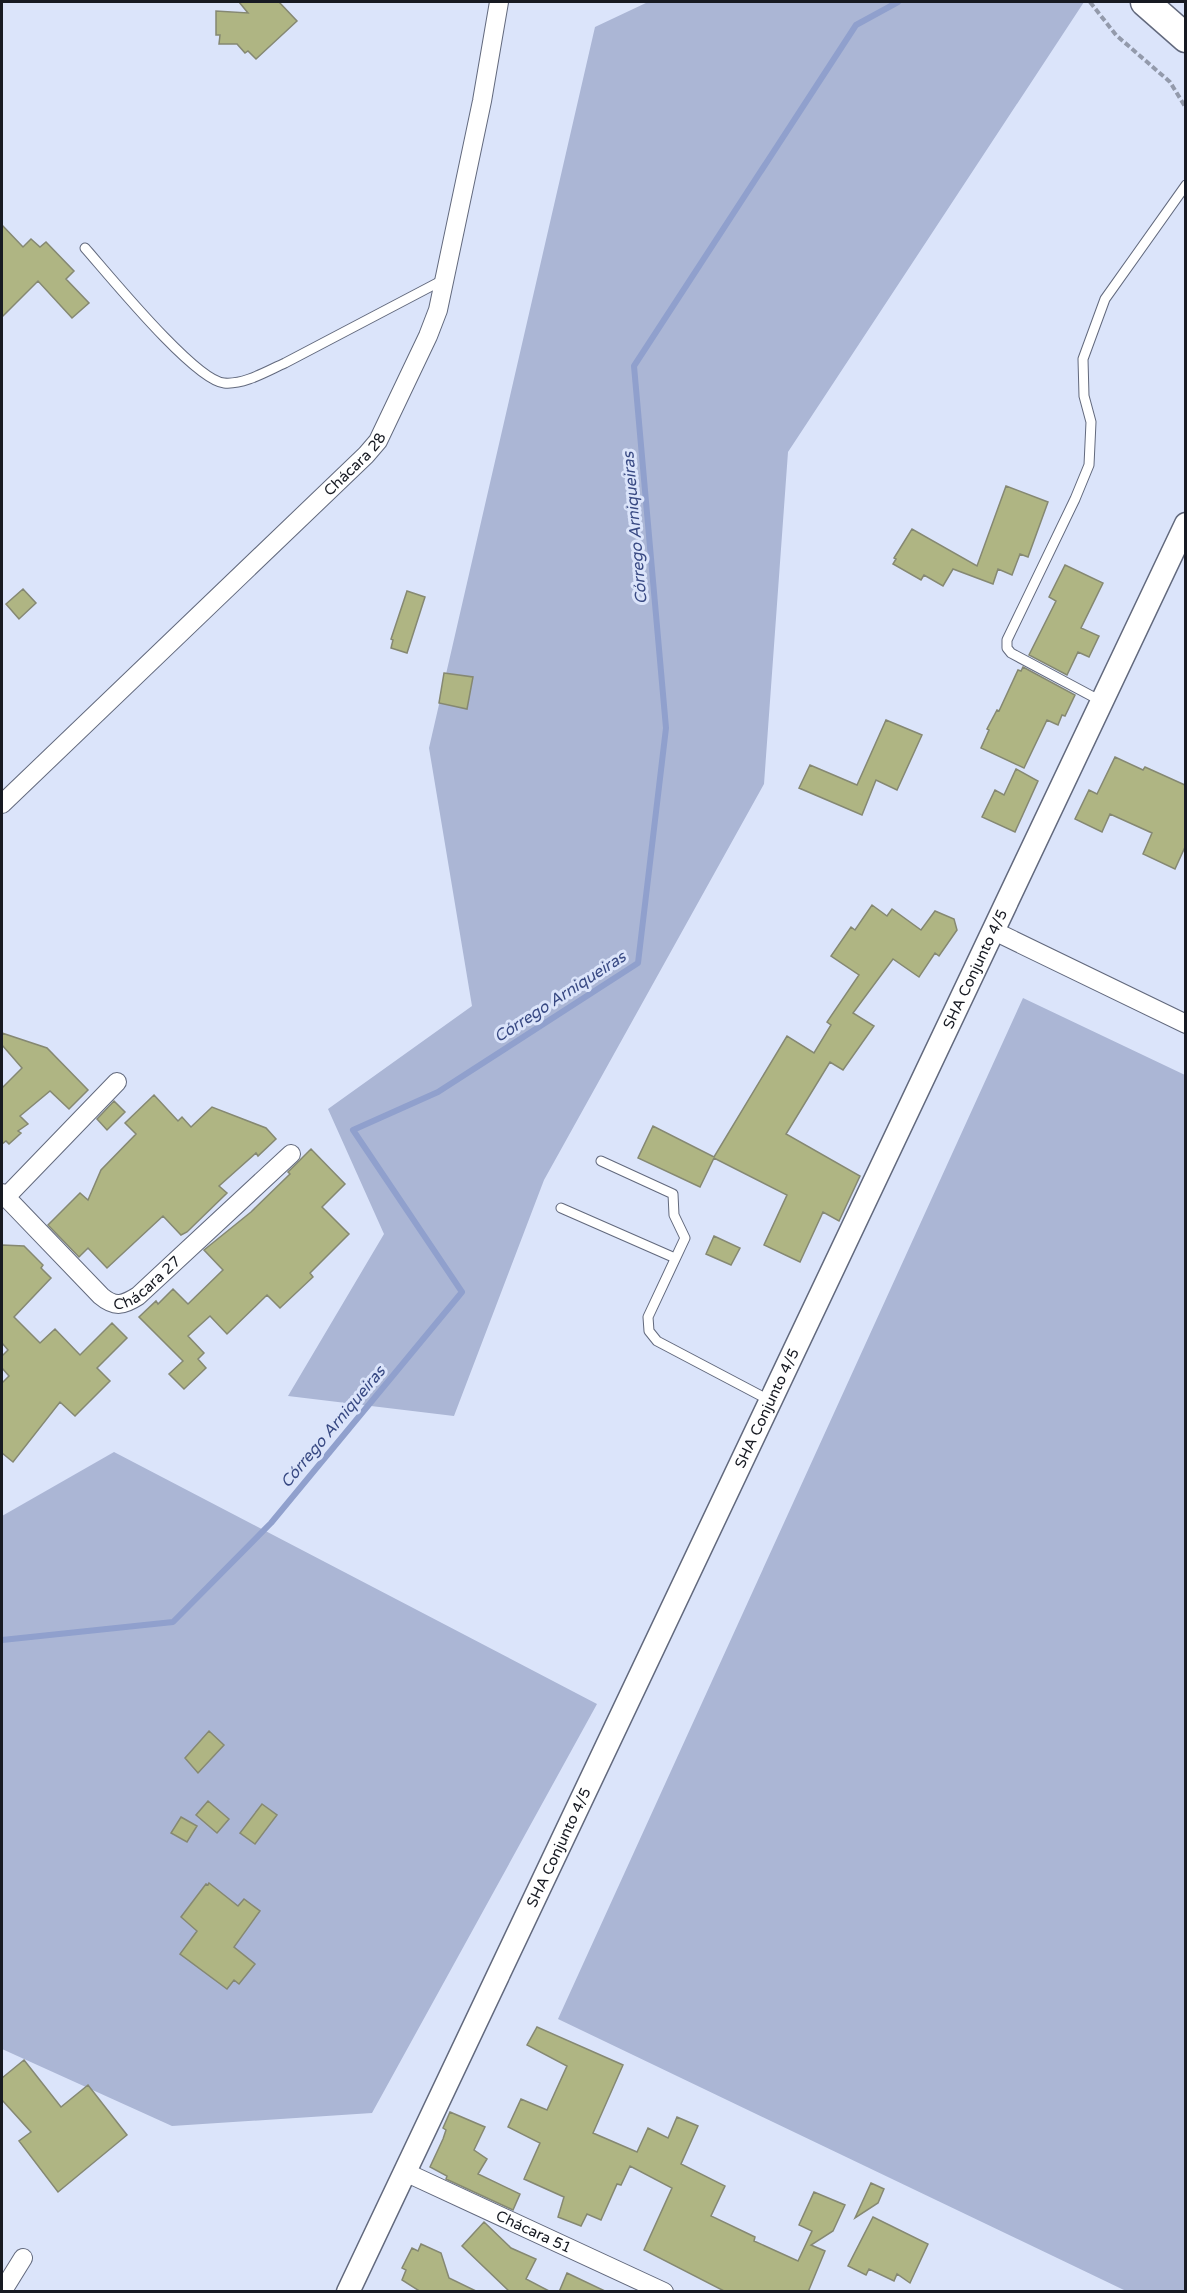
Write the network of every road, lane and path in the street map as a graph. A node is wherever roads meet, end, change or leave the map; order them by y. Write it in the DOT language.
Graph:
graph roads {
  1 [pos="499,2"];
  2 [pos="1090,2"];
  3 [pos="1145,2"];
  4 [pos="1185,38"];
  5 [pos="1185,108"];
  6 [pos="1185,185"];
  7 [pos="85,248"];
  8 [pos="445,279"];
  9 [pos="1185,524"];
  10 [pos="1101,701"];
  11 [pos="2,804"];
  12 [pos="992,930"];
  13 [pos="1185,1024"];
  14 [pos="117,1082"];
  15 [pos="291,1154"];
  16 [pos="601,1161"];
  17 [pos="4,1195"];
  18 [pos="561,1208"];
  19 [pos="675,1258"];
  20 [pos="769,1400"];
  21 [pos="405,2172"];
  22 [pos="23,2258"];
  23 [pos="2,2292"];
  24 [pos="348,2292"];
  25 [pos="664,2292"];
  1 -- 8 [label="street, Chácara 28"];
  2 -- 5 [label="path"];
  3 -- 4 [label="main road"];
  6 -- 10 [label="lane"];
  7 -- 8 [label="lane"];
  8 -- 11 [label="street, Chácara 28"];
  9 -- 10 [label="street, SHA Conjunto 4/5"];
  10 -- 12 [label="street, SHA Conjunto 4/5"];
  12 -- 13 [label="street"];
  12 -- 20 [label="street, SHA Conjunto 4/5"];
  14 -- 17 [label="street, Chácara 27"];
  15 -- 17 [label="street, Chácara 27"];
  16 -- 19 [label="lane"];
  18 -- 19 [label="lane"];
  19 -- 20 [label="lane"];
  20 -- 21 [label="street, SHA Conjunto 4/5"];
  21 -- 24 [label="street, SHA Conjunto 4/5"];
  21 -- 25 [label="street, Chácara 51"];
  22 -- 23 [label="street"];
}
